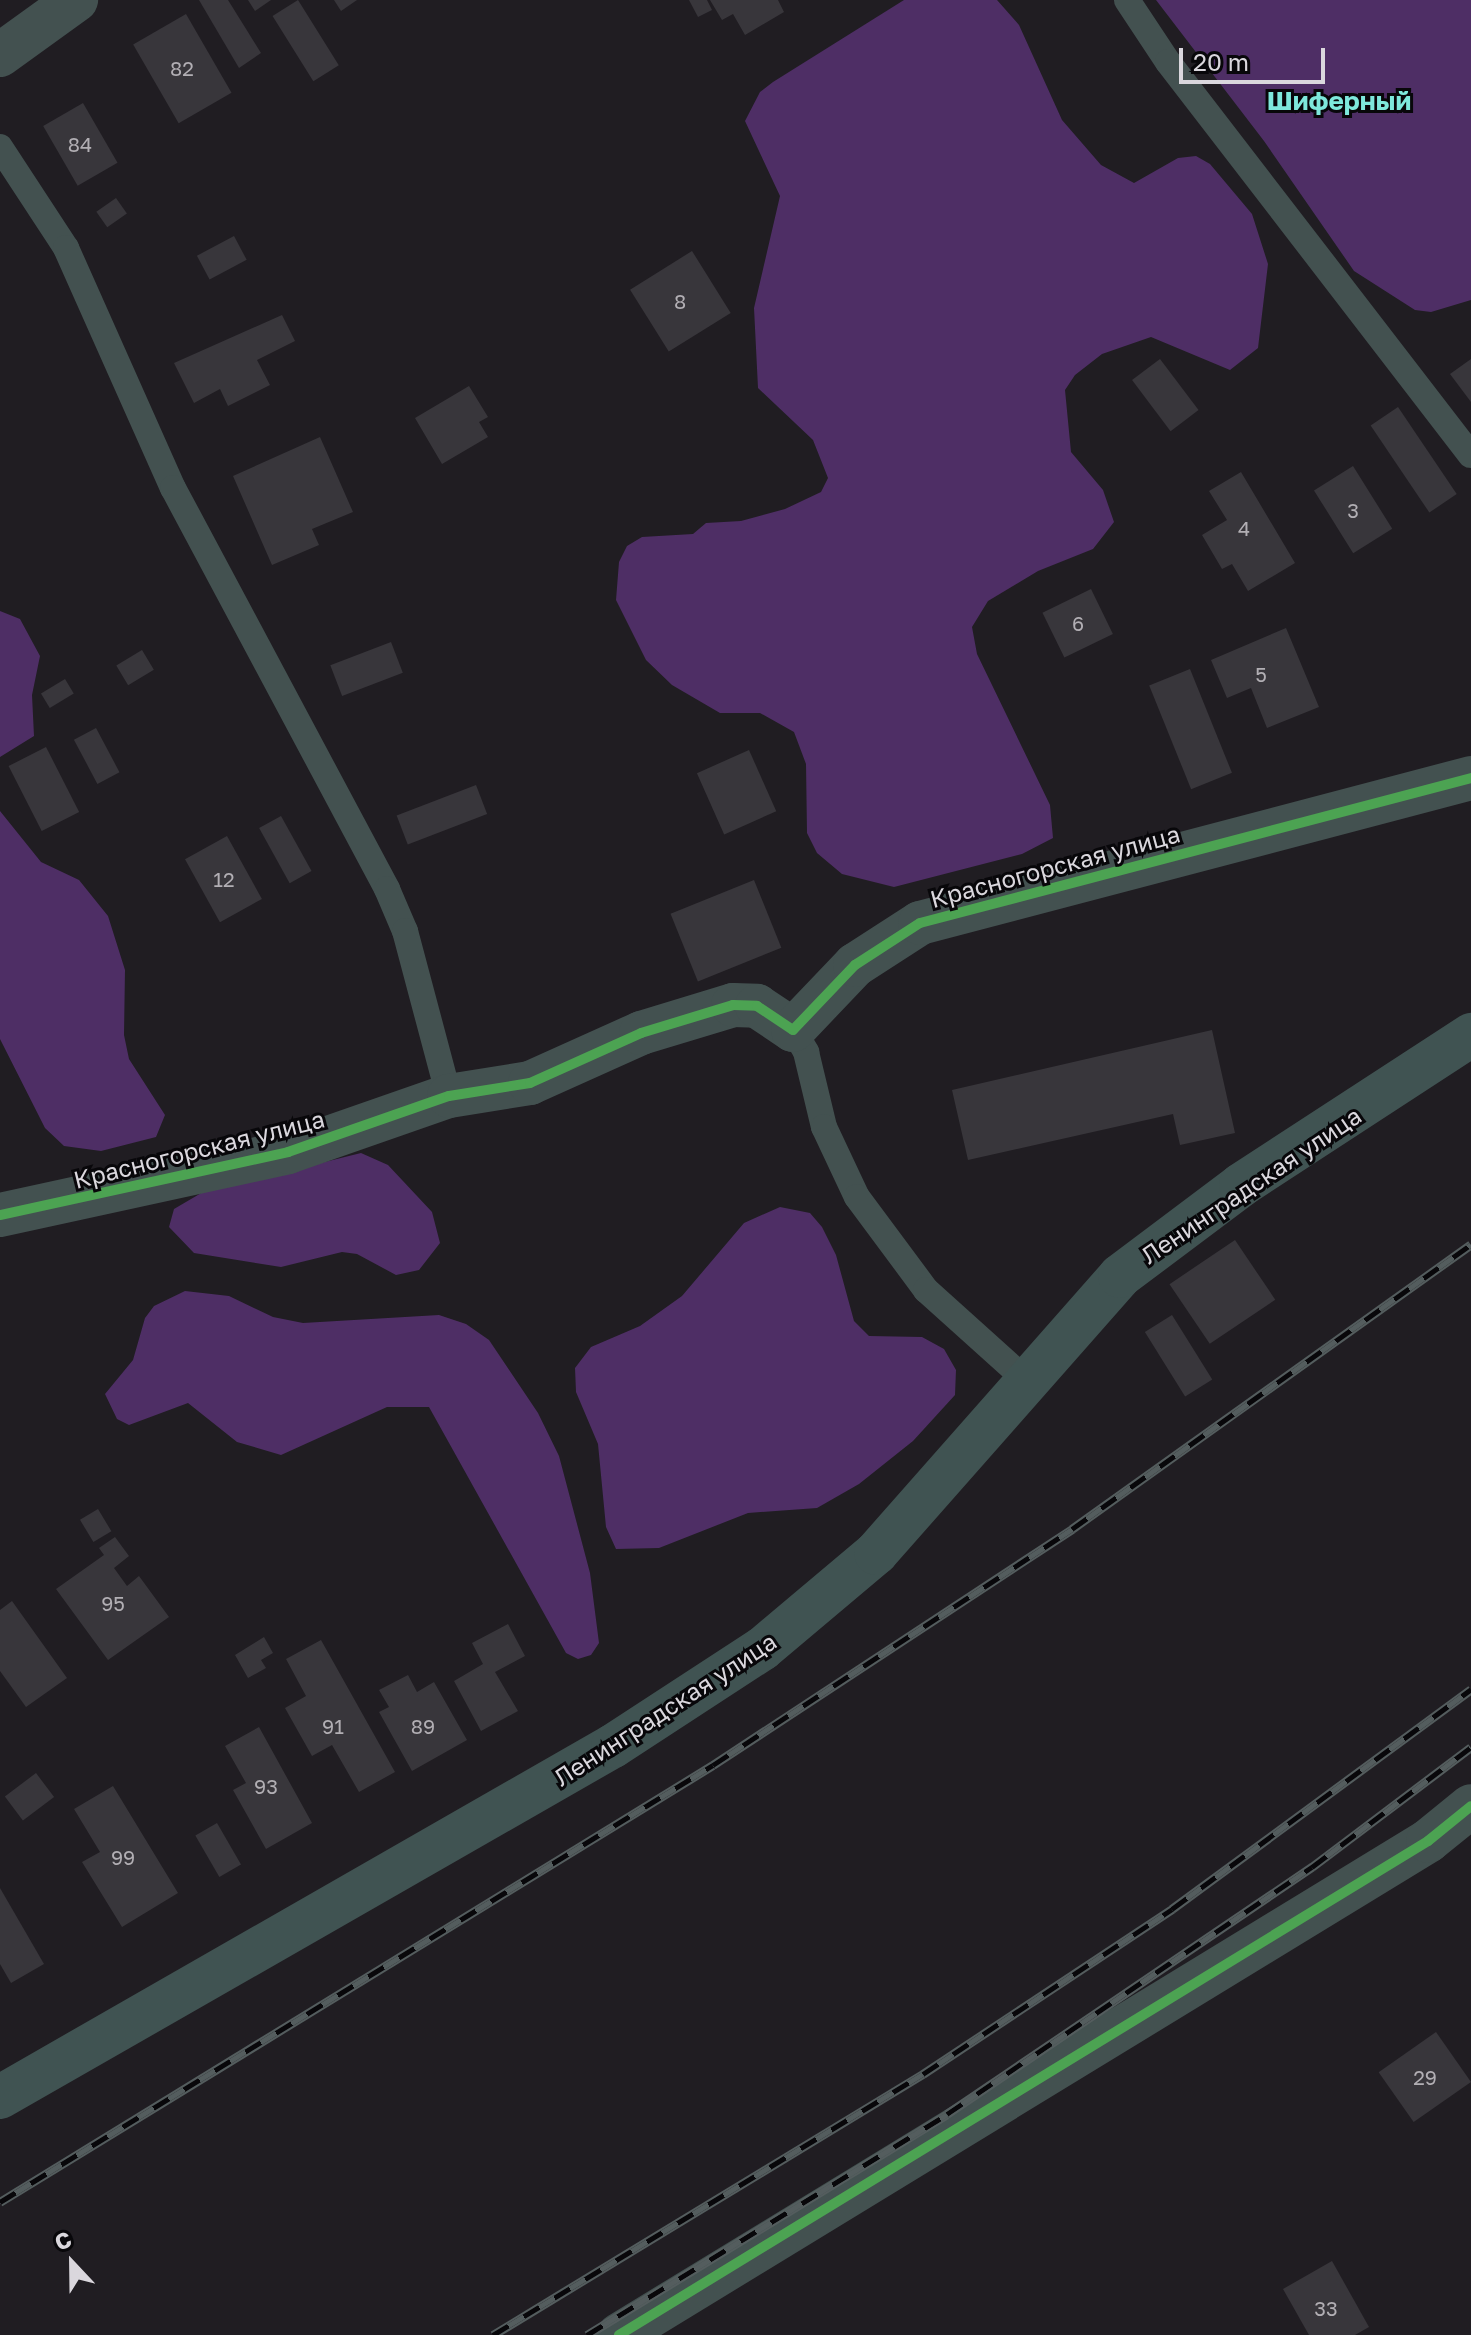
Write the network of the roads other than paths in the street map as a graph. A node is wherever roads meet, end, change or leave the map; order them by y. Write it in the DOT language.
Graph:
graph roads {
  1 [pos="76,0"];
  2 [pos="1127,0"];
  3 [pos="0,55"];
  4 [pos="0,147"];
  5 [pos="1471,455"];
  6 [pos="1471,778"];
  7 [pos="793,1030"];
  8 [pos="1471,1035"];
  9 [pos="449,1096"];
  10 [pos="0,1215"];
  11 [pos="1026,1380"];
  12 [pos="1471,1806"];
  13 [pos="0,2097"];
  14 [pos="619,2335"];
  1 -- 3 [label="street"];
  2 -- 5 [label="lane"];
  4 -- 9 [label="lane"];
  6 -- 7 [label="street, Красногорская улица"];
  7 -- 9 [label="street, Красногорская улица"];
  7 -- 11 [label="lane"];
  8 -- 11 [label="main road, Ленинградская улица"];
  9 -- 10 [label="street, Красногорская улица"];
  11 -- 13 [label="main road, Ленинградская улица"];
  12 -- 14 [label="street"];
}
